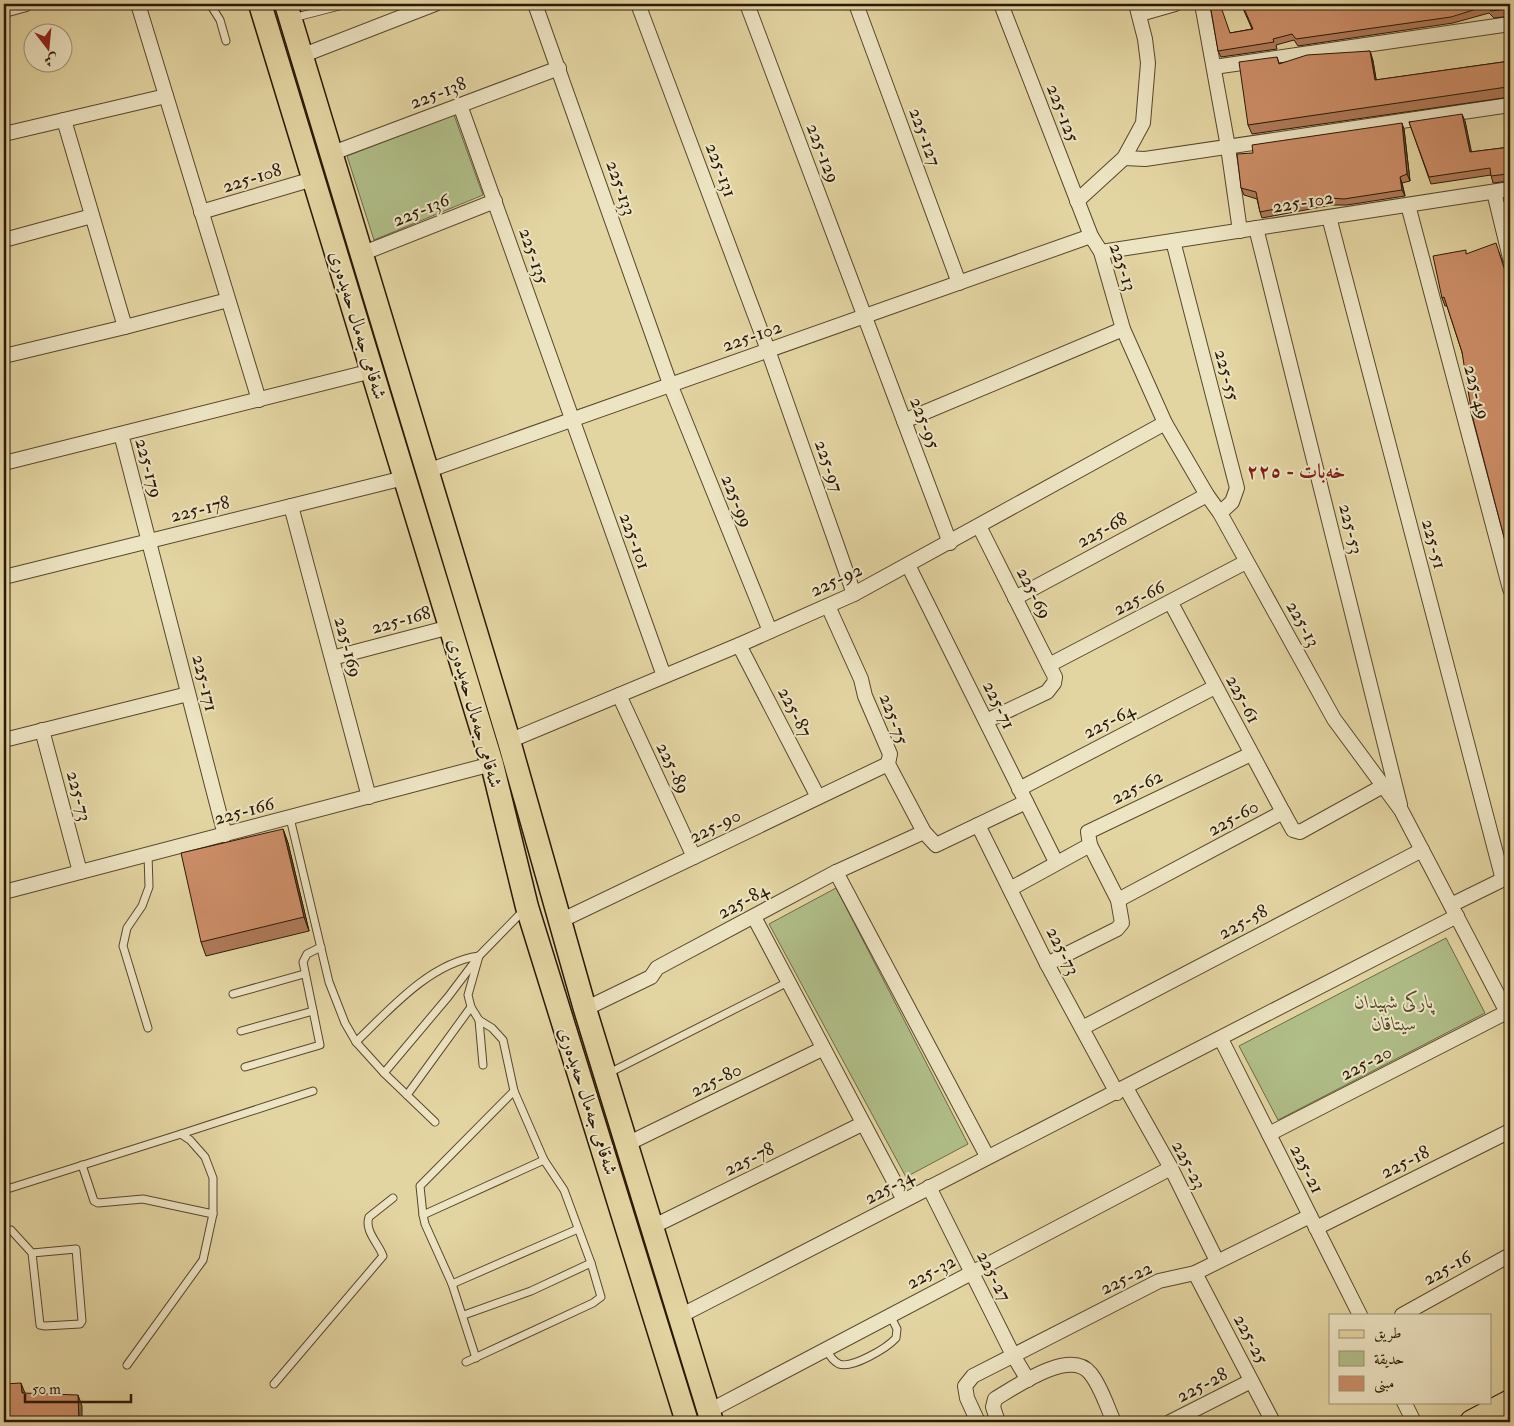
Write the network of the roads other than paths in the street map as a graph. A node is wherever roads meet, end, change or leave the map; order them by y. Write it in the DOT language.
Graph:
graph roads {
  1 [pos="26,4"];
  2 [pos="138,4"];
  3 [pos="210,4"];
  4 [pos="260,4"];
  5 [pos="435,4"];
  6 [pos="535,4"];
  7 [pos="638,4"];
  8 [pos="747,4"];
  9 [pos="856,4"];
  10 [pos="1001,4"];
  11 [pos="1175,4"];
  12 [pos="1202,4"];
  13 [pos="343,5"];
  14 [pos="1138,9"];
  15 [pos="4,10"];
  16 [pos="288,11"];
  17 [pos="1510,24"];
  18 [pos="226,41"];
  19 [pos="301,56"];
  20 [pos="559,68"];
  21 [pos="1214,68"];
  22 [pos="166,96"];
  23 [pos="460,105"];
  24 [pos="1510,106"];
  25 [pos="64,120"];
  26 [pos="4,134"];
  27 [pos="1228,147"];
  28 [pos="330,154"];
  29 [pos="1124,158"];
  30 [pos="313,178"];
  31 [pos="1510,189"];
  32 [pos="1494,192"];
  33 [pos="495,201"];
  34 [pos="1077,201"];
  35 [pos="1408,205"];
  36 [pos="201,212"];
  37 [pos="92,216"];
  38 [pos="1329,217"];
  39 [pos="1256,228"];
  40 [pos="1240,230"];
  41 [pos="354,232"];
  42 [pos="1090,236"];
  43 [pos="331,238"];
  44 [pos="4,240"];
  45 [pos="1173,241"];
  46 [pos="1101,252"];
  47 [pos="361,254"];
  48 [pos="1510,258"];
  49 [pos="959,283"];
  50 [pos="228,300"];
  51 [pos="865,316"];
  52 [pos="125,327"];
  53 [pos="1123,329"];
  54 [pos="768,350"];
  55 [pos="4,356"];
  56 [pos="372,371"];
  57 [pos="670,384"];
  58 [pos="259,400"];
  59 [pos="572,420"];
  60 [pos="904,421"];
  61 [pos="1165,423"];
  62 [pos="121,434"];
  63 [pos="4,463"];
  64 [pos="427,471"];
  65 [pos="404,478"];
  66 [pos="1207,495"];
  67 [pos="292,506"];
  68 [pos="1220,513"];
  69 [pos="979,526"];
  70 [pos="149,541"];
  71 [pos="950,543"];
  72 [pos="1246,562"];
  73 [pos="908,565"];
  74 [pos="4,577"];
  75 [pos="1510,590"];
  76 [pos="854,594"];
  77 [pos="1015,598"];
  78 [pos="1171,603"];
  79 [pos="828,606"];
  80 [pos="450,627"];
  81 [pos="770,631"];
  82 [pos="739,645"];
  83 [pos="332,658"];
  84 [pos="1052,671"];
  85 [pos="664,676"];
  86 [pos="1215,686"];
  87 [pos="188,694"];
  88 [pos="619,695"];
  89 [pos="986,721"];
  90 [pos="42,730"];
  91 [pos="4,740"];
  92 [pos="509,741"];
  93 [pos="1251,754"];
  94 [pos="492,764"];
  95 [pos="888,764"];
  96 [pos="1383,786"];
  97 [pos="1019,788"];
  98 [pos="369,797"];
  99 [pos="818,797"];
  100 [pos="1026,802"];
  101 [pos="1401,810"];
  102 [pos="1283,812"];
  103 [pos="290,818"];
  104 [pos="978,825"];
  105 [pos="225,835"];
  106 [pos="928,836"];
  107 [pos="1090,846"];
  108 [pos="1422,850"];
  109 [pos="148,854"];
  110 [pos="694,857"];
  111 [pos="1056,862"];
  112 [pos="80,872"];
  113 [pos="836,872"];
  114 [pos="1507,878"];
  115 [pos="1010,889"];
  116 [pos="4,892"];
  117 [pos="1118,900"];
  118 [pos="527,907"];
  119 [pos="1454,911"];
  120 [pos="754,917"];
  121 [pos="558,922"];
  122 [pos="321,947"];
  123 [pos="479,956"];
  124 [pos="1047,964"];
  125 [pos="304,974"];
  126 [pos="788,982"];
  127 [pos="233,994"];
  128 [pos="471,1006"];
  129 [pos="585,1009"];
  130 [pos="313,1011"];
  131 [pos="1509,1015"];
  132 [pos="479,1020"];
  133 [pos="148,1028"];
  134 [pos="1082,1028"];
  135 [pos="241,1031"];
  136 [pos="1220,1039"];
  137 [pos="356,1042"];
  138 [pos="822,1049"];
  139 [pos="483,1065"];
  140 [pos="245,1067"];
  141 [pos="384,1073"];
  142 [pos="606,1074"];
  143 [pos="313,1091"];
  144 [pos="514,1091"];
  145 [pos="1122,1091"];
  146 [pos="407,1095"];
  147 [pos="434,1122"];
  148 [pos="862,1124"];
  149 [pos="1510,1131"];
  150 [pos="181,1134"];
  151 [pos="1269,1134"];
  152 [pos="626,1144"];
  153 [pos="987,1156"];
  154 [pos="544,1160"];
  155 [pos="82,1165"];
  156 [pos="1171,1168"];
  157 [pos="929,1187"];
  158 [pos="4,1190"];
  159 [pos="393,1198"];
  160 [pos="904,1200"];
  161 [pos="213,1214"];
  162 [pos="423,1215"];
  163 [pos="1313,1222"];
  164 [pos="578,1228"];
  165 [pos="4,1230"];
  166 [pos="656,1238"];
  167 [pos="32,1252"];
  168 [pos="1510,1255"];
  169 [pos="637,1257"];
  170 [pos="1217,1261"];
  171 [pos="591,1263"];
  172 [pos="971,1272"];
  173 [pos="1195,1273"];
  174 [pos="452,1284"];
  175 [pos="1359,1314"];
  176 [pos="1404,1314"];
  177 [pos="464,1315"];
  178 [pos="890,1315"];
  179 [pos="680,1316"];
  180 [pos="826,1349"];
  181 [pos="1013,1355"];
  182 [pos="476,1358"];
  183 [pos="466,1362"];
  184 [pos="127,1365"];
  185 [pos="1028,1380"];
  186 [pos="1251,1381"];
  187 [pos="274,1384"];
  188 [pos="1510,1402"];
  189 [pos="1405,1404"];
  190 [pos="993,1407"];
  191 [pos="711,1417"];
  192 [pos="973,1421"];
  193 [pos="687,1422"];
  194 [pos="998,1422"];
  195 [pos="1114,1422"];
  196 [pos="1170,1422"];
  197 [pos="1273,1422"];
  198 [pos="1414,1422"];
  199 [pos="1472,1422"];
  1 -- 15 [label="street"];
  2 -- 22 [label="street"];
  3 -- 18 [label="lane"];
  4 -- 30 [label="main road, شەقامی جەمال حەیدەری"];
  5 -- 19 [label="street"];
  6 -- 20 [label="street, 225-133"];
  7 -- 54 [label="street, 225-131"];
  8 -- 51 [label="street, 225-129"];
  9 -- 49 [label="street, 225-127"];
  10 -- 34 [label="street, 225-125"];
  11 -- 14 [label="street"];
  12 -- 21 [label="street"];
  13 -- 16 [label="lane"];
  14 -- 29 [label="street"];
  16 -- 19 [label="main road, شەقامی جەمال حەیدەری"];
  17 -- 21 [label="street"];
  19 -- 28 [label="main road, شەقامی جەمال حەیدەری"];
  20 -- 23 [label="street, 225-138"];
  20 -- 57 [label="street, 225-133"];
  21 -- 27 [label="street"];
  22 -- 25 [label="street"];
  22 -- 36 [label="street"];
  23 -- 28 [label="street, 225-138"];
  23 -- 33 [label="street, 225-135"];
  24 -- 27 [label="street"];
  25 -- 26 [label="street"];
  25 -- 37 [label="street"];
  27 -- 29 [label="street"];
  27 -- 40 [label="street"];
  28 -- 41 [label="main road, شەقامی جەمال حەیدەری"];
  29 -- 34 [label="street"];
  30 -- 36 [label="street, 225-108"];
  30 -- 43 [label="main road, شەقامی جەمال حەیدەری"];
  31 -- 32 [label="street, 225-102"];
  32 -- 35 [label="street, 225-102"];
  32 -- 48 [label="street"];
  33 -- 47 [label="street, 225-136"];
  33 -- 59 [label="street, 225-135"];
  34 -- 42 [label="street, 225-125"];
  35 -- 38 [label="street, 225-102"];
  35 -- 75 [label="street, 225-49"];
  36 -- 50 [label="street"];
  37 -- 44 [label="street"];
  37 -- 52 [label="street"];
  38 -- 39 [label="street, 225-102"];
  38 -- 114 [label="street, 225-51"];
  39 -- 40 [label="street, 225-102"];
  39 -- 101 [label="street, 225-53"];
  40 -- 45 [label="street, 225-102"];
  41 -- 43 [label="main road"];
  41 -- 47 [label="main road, شەقامی جەمال حەیدەری"];
  42 -- 46 [label="street, 225-13"];
  42 -- 49 [label="street, 225-102"];
  43 -- 56 [label="main road, شەقامی جەمال حەیدەری"];
  45 -- 46 [label="street, 225-102"];
  45 -- 68 [label="street, 225-55"];
  46 -- 53 [label="street, 225-13"];
  47 -- 64 [label="main road, شەقامی جەمال حەیدەری"];
  49 -- 51 [label="street, 225-102"];
  50 -- 52 [label="street"];
  50 -- 58 [label="street"];
  51 -- 54 [label="street, 225-102"];
  51 -- 60 [label="street, 225-95"];
  52 -- 55 [label="street"];
  53 -- 60 [label="street"];
  53 -- 61 [label="street, 225-13"];
  54 -- 57 [label="street, 225-102"];
  54 -- 76 [label="street, 225-97"];
  56 -- 58 [label="street"];
  56 -- 65 [label="main road, شەقامی جەمال حەیدەری"];
  57 -- 59 [label="street, 225-102"];
  57 -- 81 [label="street, 225-99"];
  58 -- 62 [label="street"];
  59 -- 64 [label="street, 225-102"];
  59 -- 85 [label="street, 225-101"];
  60 -- 71 [label="street, 225-95"];
  61 -- 66 [label="street, 225-13"];
  61 -- 69 [label="street, 225-92"];
  62 -- 63 [label="street"];
  62 -- 70 [label="street, 225-179"];
  64 -- 92 [label="main road, شەقامی جەمال حەیدەری"];
  65 -- 67 [label="street, 225-178"];
  65 -- 80 [label="main road, شەقامی جەمال حەیدەری"];
  66 -- 68 [label="street, 225-13"];
  66 -- 77 [label="street, 225-68"];
  67 -- 70 [label="street, 225-178"];
  67 -- 83 [label="street, 225-169"];
  68 -- 72 [label="street, 225-13"];
  69 -- 71 [label="street, 225-92"];
  69 -- 77 [label="street, 225-69"];
  70 -- 74 [label="street, 225-178"];
  70 -- 87 [label="street, 225-171"];
  71 -- 73 [label="street, 225-92"];
  72 -- 78 [label="street, 225-66"];
  72 -- 96 [label="street, 225-13"];
  73 -- 76 [label="street, 225-92"];
  73 -- 89 [label="street, 225-71"];
  76 -- 79 [label="street, 225-92"];
  77 -- 84 [label="street, 225-69"];
  78 -- 84 [label="street, 225-66"];
  78 -- 86 [label="street, 225-61"];
  79 -- 81 [label="street, 225-92"];
  79 -- 95 [label="street, 225-75"];
  80 -- 83 [label="street, 225-168"];
  80 -- 94 [label="main road, شەقامی جەمال حەیدەری"];
  81 -- 82 [label="street, 225-92"];
  82 -- 85 [label="street, 225-92"];
  82 -- 99 [label="street, 225-87"];
  83 -- 98 [label="street, 225-169"];
  84 -- 89 [label="street"];
  85 -- 88 [label="street, 225-92"];
  86 -- 93 [label="street, 225-61"];
  86 -- 97 [label="street, 225-64"];
  87 -- 90 [label="street"];
  87 -- 105 [label="street, 225-171"];
  88 -- 92 [label="street, 225-92"];
  88 -- 110 [label="street, 225-89"];
  89 -- 97 [label="street, 225-71"];
  90 -- 91 [label="street"];
  90 -- 112 [label="street, 225-73"];
  92 -- 121 [label="main road, شەقامی جەمال حەیدەری"];
  93 -- 102 [label="street, 225-61"];
  93 -- 107 [label="street, 225-62"];
  94 -- 98 [label="street, 225-166"];
  94 -- 118 [label="main road, شەقامی جەمال حەیدەری"];
  95 -- 99 [label="street, 225-90"];
  95 -- 106 [label="street, 225-75"];
  96 -- 101 [label="street, 225-13"];
  96 -- 102 [label="street, 225-60"];
  97 -- 100 [label="street, 225-71"];
  98 -- 103 [label="street, 225-166"];
  99 -- 110 [label="street, 225-90"];
  100 -- 104 [label="street"];
  100 -- 111 [label="street, 225-71"];
  101 -- 108 [label="street, 225-13"];
  102 -- 117 [label="street, 225-60"];
  103 -- 105 [label="street, 225-166"];
  103 -- 122 [label="lane"];
  104 -- 106 [label="street, 225-84"];
  104 -- 115 [label="street, 225-73"];
  105 -- 109 [label="street, 225-166"];
  106 -- 113 [label="street, 225-84"];
  107 -- 111 [label="street"];
  107 -- 117 [label="street"];
  108 -- 119 [label="street, 225-13"];
  108 -- 134 [label="street, 225-58"];
  109 -- 112 [label="street, 225-166"];
  109 -- 133 [label="lane"];
  110 -- 121 [label="street, 225-90"];
  111 -- 115 [label="street"];
  112 -- 116 [label="street, 225-166"];
  113 -- 120 [label="street, 225-84"];
  113 -- 153 [label="street"];
  114 -- 119 [label="street, 225-34"];
  115 -- 124 [label="street, 225-73"];
  117 -- 124 [label="street"];
  118 -- 123 [label="lane"];
  118 -- 169 [label="main road, شەقامی جەمال حەیدەری"];
  119 -- 131 [label="street, 225-13"];
  119 -- 136 [label="street, 225-34"];
  120 -- 126 [label="street"];
  120 -- 129 [label="street, 225-84"];
  121 -- 129 [label="main road, شەقامی جەمال حەیدەری"];
  122 -- 125 [label="lane"];
  122 -- 137 [label="lane"];
  123 -- 128 [label="lane"];
  123 -- 137 [label="lane"];
  123 -- 141 [label="lane"];
  124 -- 134 [label="street, 225-73"];
  125 -- 127 [label="lane"];
  125 -- 130 [label="lane"];
  126 -- 138 [label="street"];
  126 -- 142 [label="lane"];
  128 -- 132 [label="lane"];
  128 -- 146 [label="lane"];
  129 -- 142 [label="main road, شەقامی جەمال حەیدەری"];
  130 -- 135 [label="lane"];
  130 -- 140 [label="lane"];
  131 -- 151 [label="street, 225-20"];
  132 -- 139 [label="lane"];
  132 -- 144 [label="lane"];
  134 -- 145 [label="street, 225-73"];
  136 -- 145 [label="street, 225-34"];
  136 -- 151 [label="street, 225-21"];
  137 -- 141 [label="lane"];
  138 -- 148 [label="street"];
  138 -- 152 [label="street, 225-80"];
  141 -- 146 [label="lane"];
  142 -- 152 [label="main road, شەقامی جەمال حەیدەری"];
  143 -- 150 [label="lane"];
  144 -- 154 [label="lane"];
  144 -- 162 [label="lane"];
  145 -- 153 [label="street, 225-34"];
  145 -- 156 [label="street, 225-23"];
  146 -- 147 [label="lane"];
  148 -- 160 [label="street"];
  148 -- 166 [label="street, 225-78"];
  149 -- 163 [label="street, 225-18"];
  150 -- 155 [label="lane"];
  150 -- 161 [label="lane"];
  151 -- 163 [label="street, 225-21"];
  152 -- 166 [label="main road, شەقامی جەمال حەیدەری"];
  153 -- 157 [label="street, 225-34"];
  154 -- 162 [label="lane"];
  154 -- 164 [label="lane"];
  155 -- 158 [label="lane"];
  155 -- 161 [label="lane"];
  156 -- 170 [label="street, 225-23"];
  156 -- 172 [label="street, 225-32"];
  157 -- 160 [label="street, 225-34"];
  157 -- 172 [label="street, 225-27"];
  159 -- 187 [label="lane"];
  160 -- 179 [label="street, 225-34"];
  161 -- 184 [label="lane"];
  162 -- 174 [label="lane"];
  163 -- 170 [label="street, 225-22"];
  163 -- 175 [label="street, 225-21"];
  164 -- 171 [label="lane"];
  164 -- 174 [label="lane"];
  165 -- 167 [label="lane"];
  166 -- 169 [label="main road"];
  166 -- 179 [label="main road, شەقامی جەمال حەیدەری"];
  167 -- 167 [label="lane"];
  168 -- 176 [label="street, 225-16"];
  169 -- 193 [label="main road, شەقامی جەمال حەیدەری"];
  170 -- 173 [label="street, 225-22"];
  171 -- 177 [label="lane"];
  171 -- 182 [label="lane"];
  172 -- 178 [label="street, 225-32"];
  172 -- 181 [label="street, 225-27"];
  173 -- 181 [label="street, 225-22"];
  173 -- 186 [label="street, 225-25"];
  174 -- 177 [label="lane"];
  177 -- 182 [label="lane"];
  178 -- 180 [label="street, 225-32"];
  178 -- 180 [label="lane"];
  179 -- 191 [label="main road, شەقامی جەمال حەیدەری"];
  180 -- 191 [label="street, 225-32"];
  181 -- 185 [label="street, 225-27"];
  181 -- 192 [label="street, 225-22"];
  182 -- 183 [label="lane"];
  185 -- 190 [label="street"];
  185 -- 195 [label="street"];
  186 -- 196 [label="street, 225-28"];
  186 -- 197 [label="street, 225-25"];
  188 -- 199 [label="highway"];
  189 -- 198 [label="street"];
  190 -- 192 [label="street"];
  190 -- 194 [label="street"];
}
